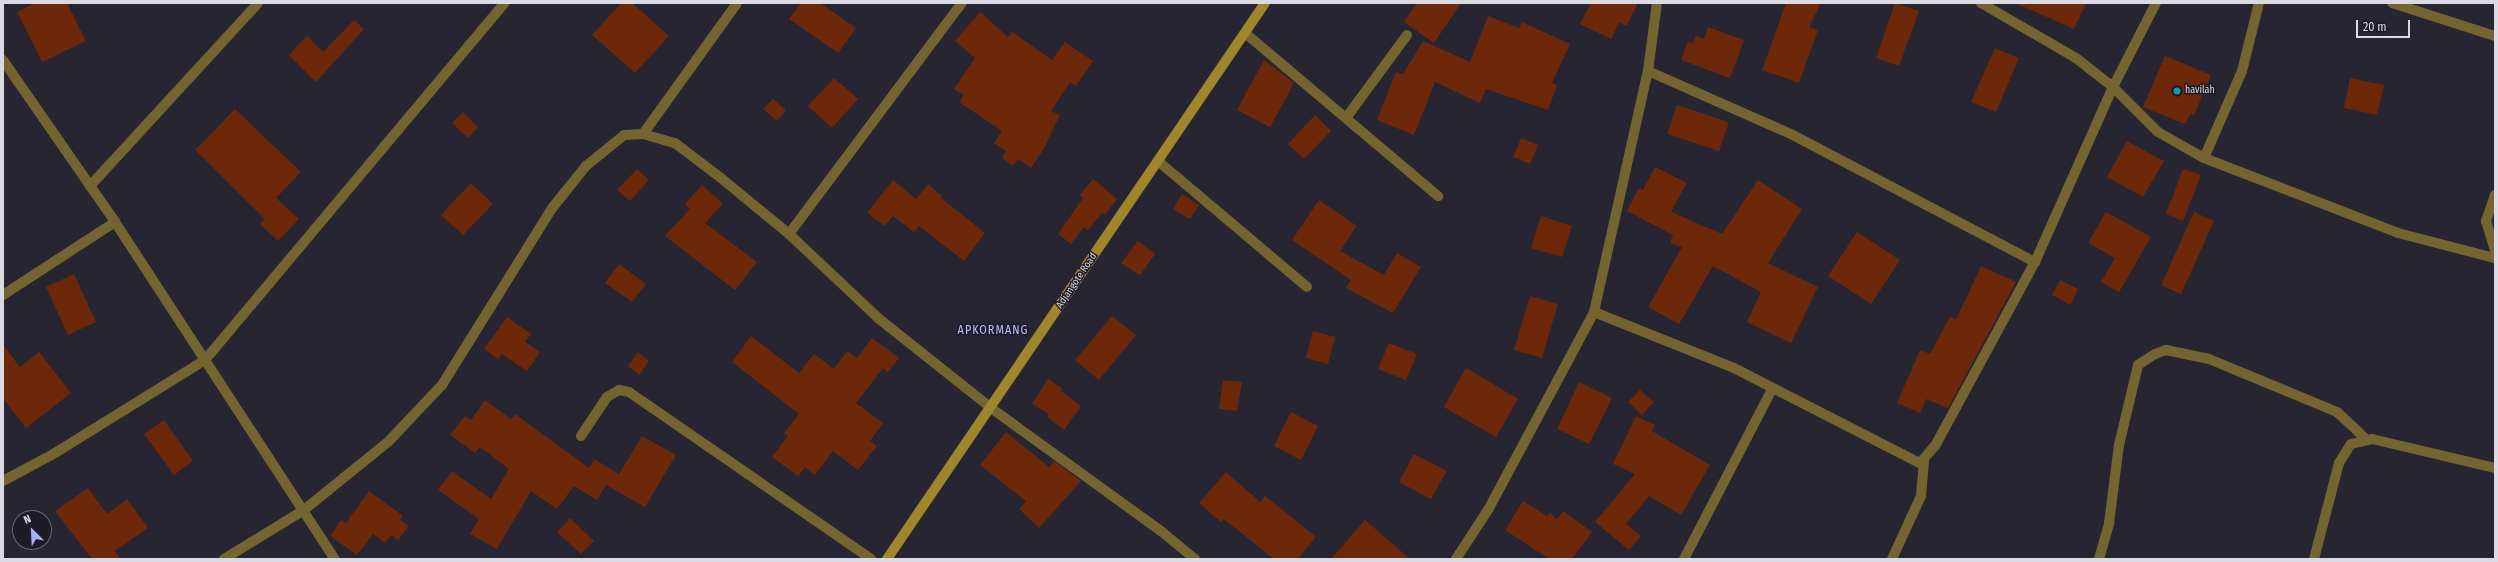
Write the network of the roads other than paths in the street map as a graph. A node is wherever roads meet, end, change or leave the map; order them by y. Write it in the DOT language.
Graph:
graph roads {
  1 [pos="258,3"];
  2 [pos="505,3"];
  3 [pos="737,3"];
  4 [pos="962,3"];
  5 [pos="1265,3"];
  6 [pos="1657,3"];
  7 [pos="1981,3"];
  8 [pos="2156,3"];
  9 [pos="2259,3"];
  10 [pos="2392,3"];
  11 [pos="1245,33"];
  12 [pos="1407,35"];
  13 [pos="2495,36"];
  14 [pos="4,62"];
  15 [pos="1648,72"];
  16 [pos="2113,87"];
  17 [pos="1346,118"];
  18 [pos="643,134"];
  19 [pos="2204,158"];
  20 [pos="1158,161"];
  21 [pos="90,186"];
  22 [pos="2495,195"];
  23 [pos="1438,196"];
  24 [pos="115,222"];
  25 [pos="789,234"];
  26 [pos="2495,251"];
  27 [pos="2495,258"];
  28 [pos="2035,262"];
  29 [pos="1307,287"];
  30 [pos="3,295"];
  31 [pos="1594,312"];
  32 [pos="205,360"];
  33 [pos="1772,389"];
  34 [pos="992,408"];
  35 [pos="581,436"];
  36 [pos="2367,440"];
  37 [pos="1924,461"];
  38 [pos="2495,468"];
  39 [pos="3,481"];
  40 [pos="304,510"];
  41 [pos="224,559"];
  42 [pos="335,559"];
  43 [pos="871,559"];
  44 [pos="887,559"];
  45 [pos="1195,559"];
  46 [pos="1456,559"];
  47 [pos="1684,559"];
  48 [pos="1892,559"];
  49 [pos="2099,559"];
  50 [pos="2314,559"];
  1 -- 21 [label="street"];
  2 -- 32 [label="street"];
  3 -- 18 [label="street"];
  4 -- 25 [label="street"];
  5 -- 11 [label="street, Adjangote Road"];
  6 -- 15 [label="street"];
  7 -- 16 [label="street"];
  8 -- 16 [label="street"];
  9 -- 19 [label="street"];
  10 -- 13 [label="street"];
  11 -- 17 [label="street"];
  11 -- 20 [label="street, Adjangote Road"];
  12 -- 17 [label="street"];
  14 -- 21 [label="street"];
  15 -- 28 [label="street"];
  15 -- 31 [label="street"];
  16 -- 19 [label="street"];
  16 -- 28 [label="street"];
  17 -- 23 [label="street"];
  18 -- 25 [label="street"];
  18 -- 40 [label="street"];
  19 -- 27 [label="street"];
  20 -- 29 [label="street"];
  20 -- 34 [label="street, Adjangote Road"];
  21 -- 24 [label="street"];
  22 -- 26 [label="street"];
  24 -- 30 [label="street"];
  24 -- 32 [label="street"];
  25 -- 34 [label="street"];
  28 -- 37 [label="street"];
  31 -- 33 [label="street"];
  31 -- 46 [label="street"];
  32 -- 39 [label="street"];
  32 -- 40 [label="street"];
  33 -- 37 [label="street"];
  33 -- 47 [label="street"];
  34 -- 44 [label="street, Adjangote Road"];
  34 -- 45 [label="street"];
  35 -- 43 [label="street"];
  36 -- 38 [label="street"];
  36 -- 49 [label="street"];
  36 -- 50 [label="street"];
  37 -- 48 [label="street"];
  40 -- 41 [label="street"];
  40 -- 42 [label="street"];
}
